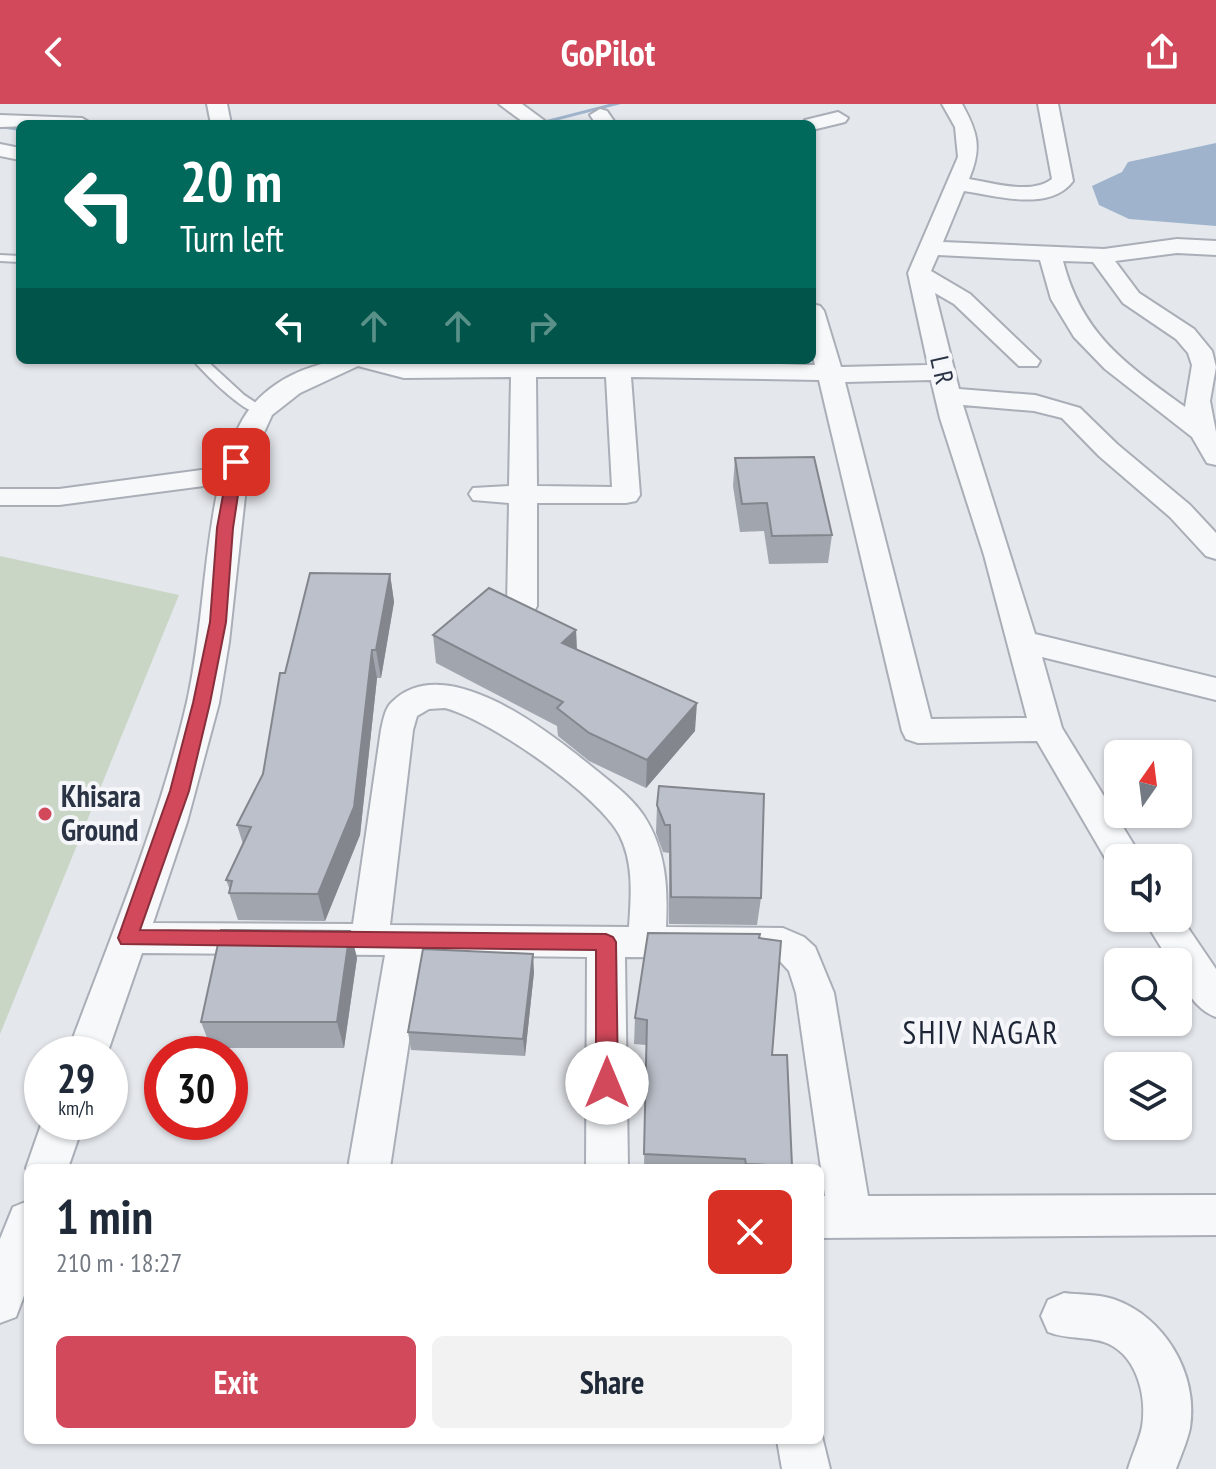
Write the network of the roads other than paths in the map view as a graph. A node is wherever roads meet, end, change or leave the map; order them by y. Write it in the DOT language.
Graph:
graph roads {
  1 [pos="509,104"];
  2 [pos="952,104"];
  3 [pos="1048,104"];
  4 [pos="838,118"];
  5 [pos="533,120"];
  6 [pos="816,123"];
  7 [pos="957,183"];
  8 [pos="1216,248"];
  9 [pos="1050,255"];
  10 [pos="1099,255"];
  11 [pos="924,260"];
  12 [pos="816,324"];
  13 [pos="1028,361"];
  14 [pos="203,364"];
  15 [pos="343,364"];
  16 [pos="379,364"];
  17 [pos="618,364"];
  18 [pos="524,370"];
  19 [pos="831,374"];
  20 [pos="945,384"];
  21 [pos="261,412"];
  22 [pos="1203,433"];
  23 [pos="1216,457"];
  24 [pos="235,474"];
  25 [pos="483,494"];
  26 [pos="523,496"];
  27 [pos="0,497"];
  28 [pos="1216,550"];
  29 [pos="522,606"];
  30 [pos="1022,641"];
  31 [pos="1216,689"];
  32 [pos="1046,729"];
  33 [pos="1116,844"];
  34 [pos="1170,932"];
  35 [pos="128,938"];
  36 [pos="388,940"];
  37 [pos="606,942"];
  38 [pos="647,943"];
  39 [pos="1216,1001"];
  40 [pos="93,1036"];
  41 [pos="57,1140"];
  42 [pos="48,1164"];
  43 [pos="369,1164"];
  44 [pos="607,1164"];
  45 [pos="1216,1215"];
  46 [pos="835,1217"];
  47 [pos="24,1238"];
  48 [pos="10,1294"];
  49 [pos="1064,1316"];
  50 [pos="802,1444"];
  51 [pos="806,1469"];
  52 [pos="1152,1469"];
  1 -- 5 [label="street"];
  2 -- 7 [label="street"];
  3 -- 7 [label="street"];
  4 -- 6 [label="street"];
  7 -- 11 [label="street"];
  8 -- 10 [label="street"];
  9 -- 10 [label="street"];
  9 -- 11 [label="street"];
  9 -- 22 [label="street"];
  10 -- 22 [label="street"];
  11 -- 13 [label="street"];
  11 -- 20 [label="street, L R"];
  12 -- 19 [label="street"];
  14 -- 21 [label="lane"];
  15 -- 21 [label="street"];
  16 -- 18 [label="street"];
  17 -- 18 [label="street"];
  17 -- 19 [label="street"];
  17 -- 26 [label="street"];
  18 -- 26 [label="street"];
  19 -- 20 [label="street"];
  19 -- 32 [label="street"];
  20 -- 28 [label="street"];
  20 -- 30 [label="street, L R"];
  21 -- 24 [label="street"];
  22 -- 23 [label="street"];
  24 -- 27 [label="street"];
  24 -- 35 [label="street"];
  25 -- 26 [label="street"];
  26 -- 29 [label="street"];
  30 -- 31 [label="street"];
  30 -- 32 [label="street, L R"];
  32 -- 33 [label="street, L R"];
  34 -- 39 [label="street"];
  35 -- 36 [label="street"];
  35 -- 40 [label="street"];
  36 -- 37 [label="street"];
  36 -- 38 [label="street"];
  36 -- 43 [label="street"];
  37 -- 38 [label="street"];
  37 -- 44 [label="street"];
  38 -- 46 [label="street"];
  41 -- 42 [label="street"];
  45 -- 46 [label="street"];
  47 -- 48 [label="street"];
  49 -- 52 [label="street"];
  50 -- 51 [label="street"];
}
